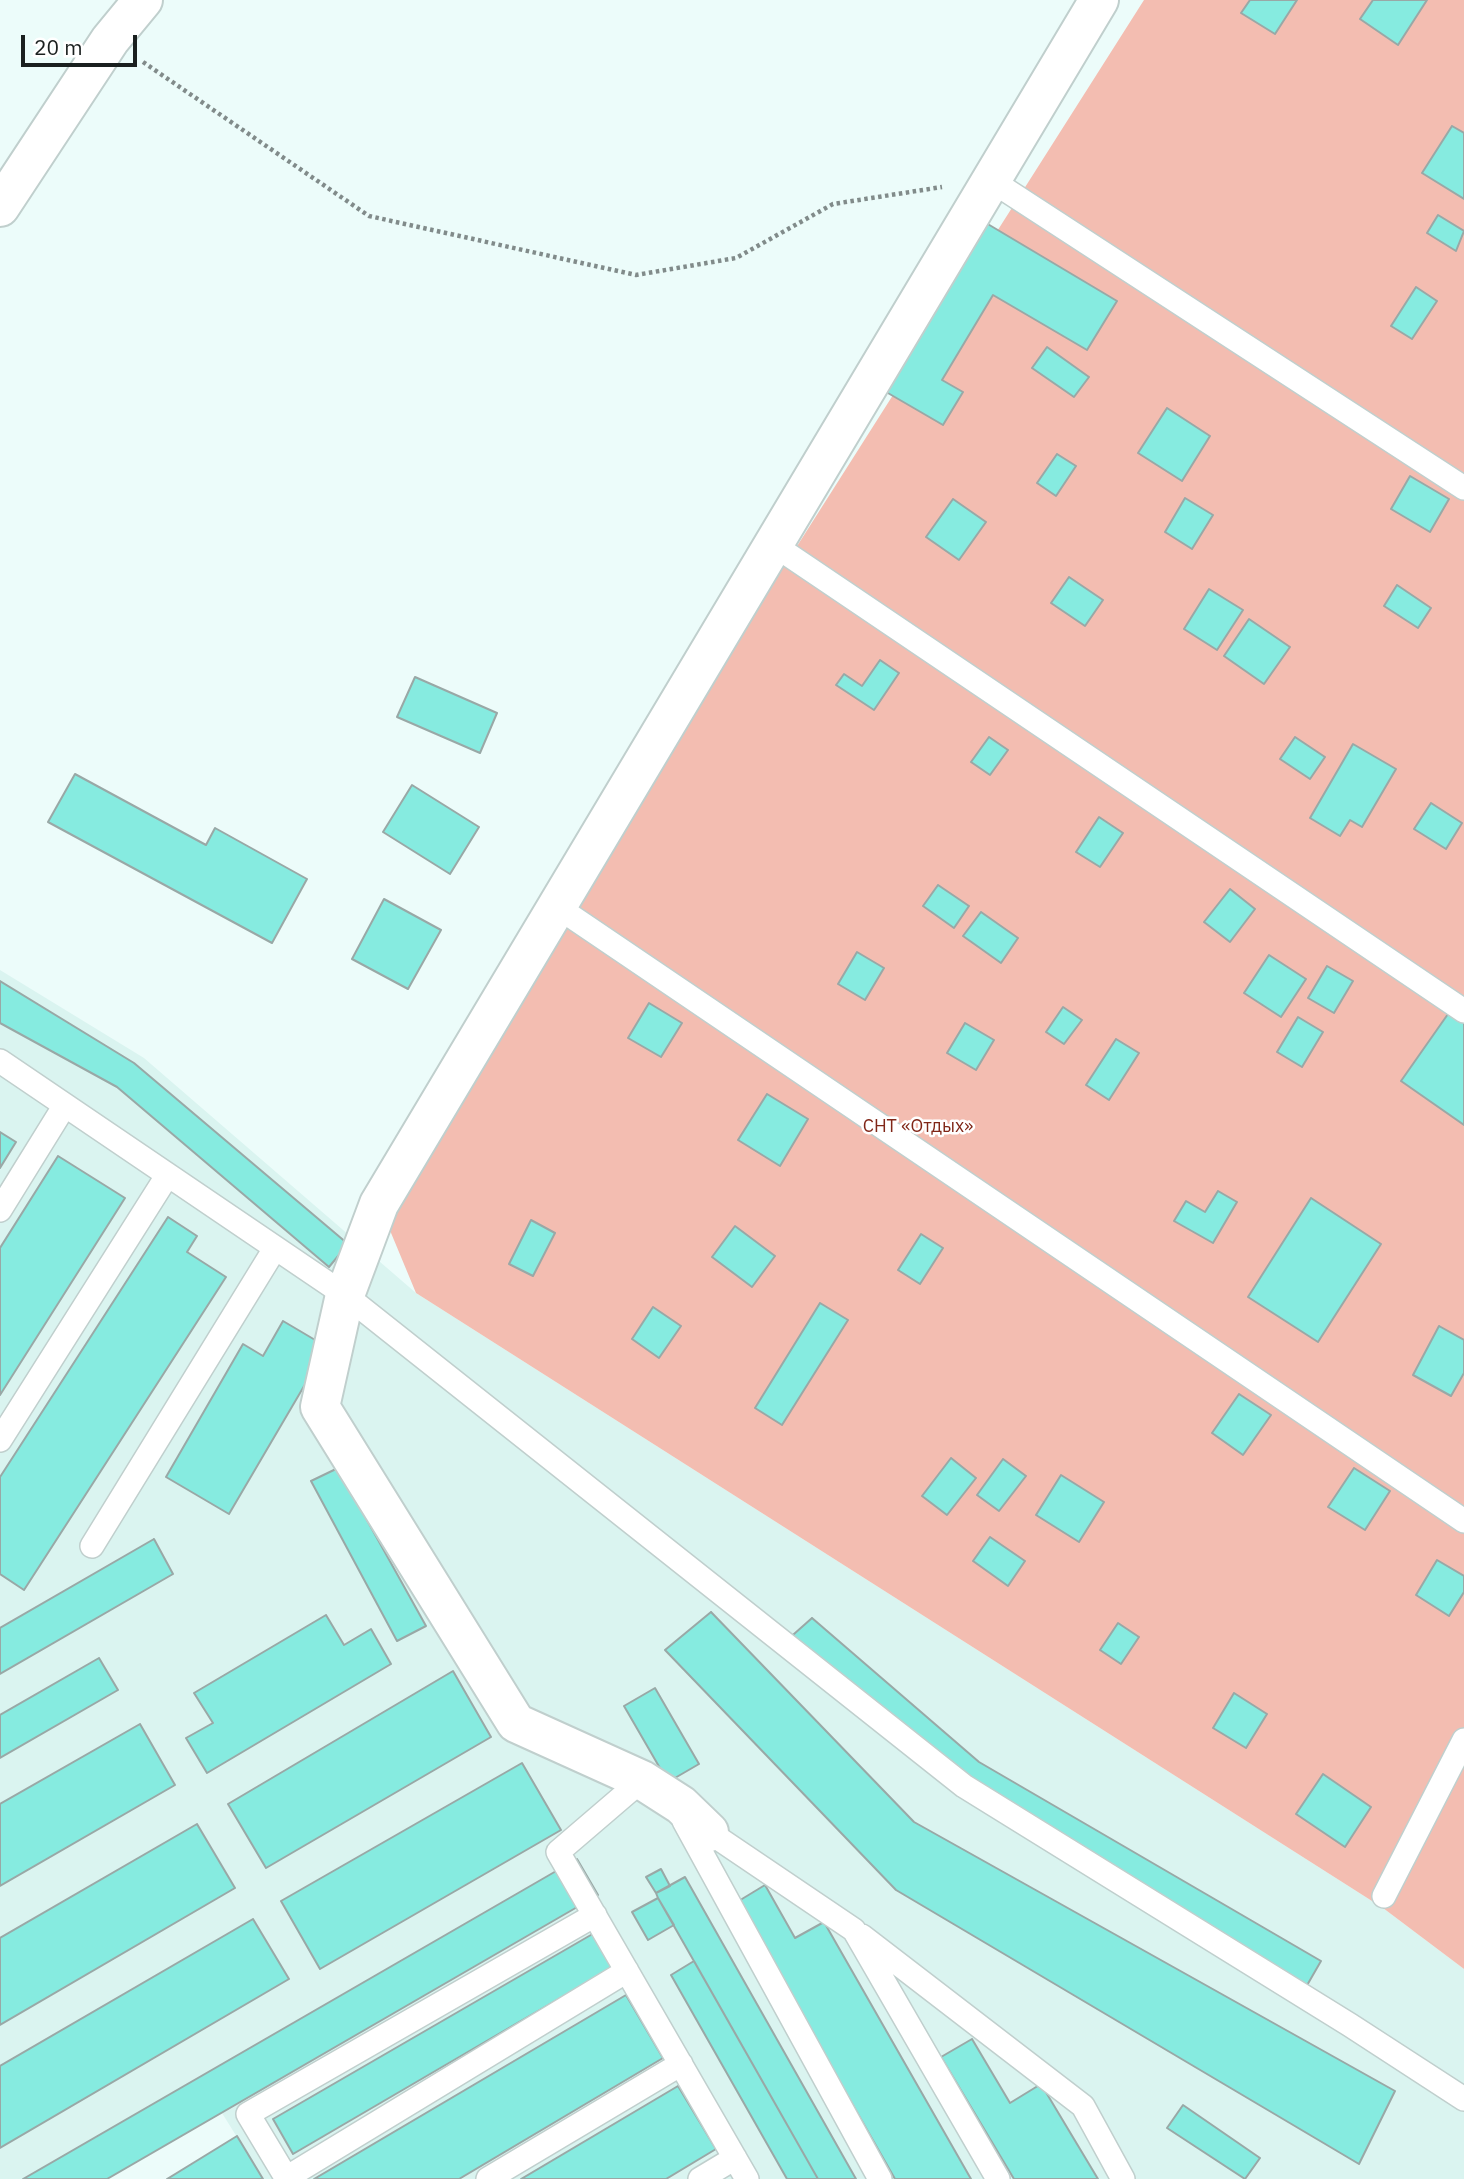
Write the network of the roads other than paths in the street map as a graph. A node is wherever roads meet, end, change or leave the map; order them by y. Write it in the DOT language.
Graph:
graph roads {
  1 [pos="142,0"];
  2 [pos="1099,0"];
  3 [pos="989,179"];
  4 [pos="0,207"];
  5 [pos="1464,488"];
  6 [pos="774,545"];
  7 [pos="556,906"];
  8 [pos="1464,1012"];
  9 [pos="0,1061"];
  10 [pos="65,1105"];
  11 [pos="167,1176"];
  12 [pos="0,1210"];
  13 [pos="274,1250"];
  14 [pos="345,1295"];
  15 [pos="0,1440"];
  16 [pos="1464,1521"];
  17 [pos="92,1546"];
  18 [pos="1464,1740"];
  19 [pos="657,1790"];
  20 [pos="709,1832"];
  21 [pos="1384,1896"];
  22 [pos="594,1915"];
  23 [pos="854,1930"];
  24 [pos="627,1971"];
  25 [pos="681,2064"];
  26 [pos="1464,2099"];
  27 [pos="735,2158"];
  28 [pos="287,2178"];
  29 [pos="488,2179"];
  30 [pos="699,2179"];
  31 [pos="747,2179"];
  32 [pos="880,2179"];
  33 [pos="998,2179"];
  34 [pos="1123,2179"];
  1 -- 4 [label="street"];
  2 -- 3 [label="street"];
  3 -- 5 [label="lane"];
  3 -- 6 [label="street"];
  6 -- 7 [label="street"];
  6 -- 8 [label="lane"];
  7 -- 14 [label="street"];
  7 -- 16 [label="lane"];
  9 -- 10 [label="lane"];
  10 -- 11 [label="lane"];
  10 -- 12 [label="lane"];
  11 -- 13 [label="lane"];
  11 -- 15 [label="lane"];
  13 -- 14 [label="lane"];
  13 -- 17 [label="lane"];
  14 -- 19 [label="street"];
  14 -- 26 [label="lane"];
  18 -- 21 [label="lane"];
  19 -- 20 [label="street"];
  19 -- 22 [label="lane"];
  19 -- 32 [label="lane"];
  20 -- 23 [label="lane"];
  22 -- 24 [label="lane"];
  22 -- 28 [label="lane"];
  23 -- 33 [label="lane"];
  23 -- 34 [label="lane"];
  24 -- 25 [label="lane"];
  24 -- 28 [label="lane"];
  25 -- 27 [label="lane"];
  25 -- 29 [label="lane"];
  27 -- 30 [label="lane"];
  27 -- 31 [label="lane"];
}
